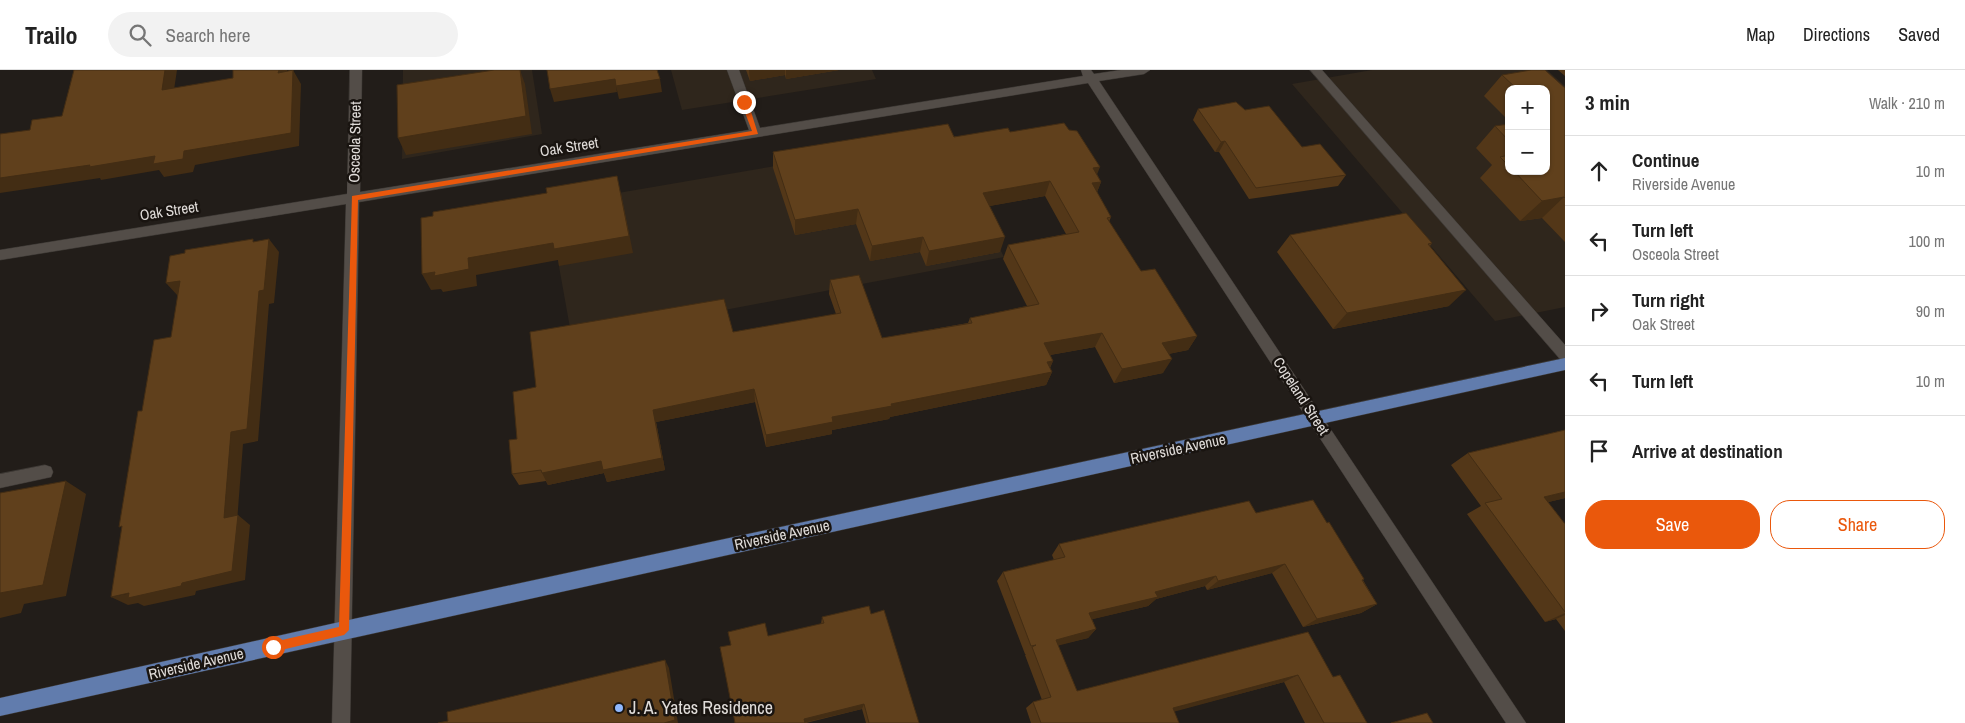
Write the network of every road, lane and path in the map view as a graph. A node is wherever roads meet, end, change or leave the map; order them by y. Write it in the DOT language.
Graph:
graph roads {
  1 [pos="356,70"];
  2 [pos="733,70"];
  3 [pos="1144,70"];
  4 [pos="1316,70"];
  5 [pos="1088,74"];
  6 [pos="756,133"];
  7 [pos="354,198"];
  8 [pos="0,255"];
  9 [pos="1565,355"];
  10 [pos="1565,364"];
  11 [pos="1316,418"];
  12 [pos="45,472"];
  13 [pos="0,481"];
  14 [pos="344,630"];
  15 [pos="0,707"];
  16 [pos="341,723"];
  17 [pos="1517,723"];
  1 -- 7 [label="street, Osceola Street"];
  2 -- 6 [label="street"];
  3 -- 5 [label="street, Oak Street"];
  4 -- 9 [label="street"];
  5 -- 6 [label="street, Oak Street"];
  5 -- 11 [label="street, Copeland Street"];
  6 -- 7 [label="street, Oak Street"];
  7 -- 8 [label="street, Oak Street"];
  7 -- 14 [label="street, Osceola Street"];
  10 -- 11 [label="main road, Riverside Avenue"];
  11 -- 14 [label="main road, Riverside Avenue"];
  11 -- 17 [label="street, Copeland Street"];
  12 -- 13 [label="street"];
  14 -- 15 [label="main road, Riverside Avenue"];
  14 -- 16 [label="street, Osceola Street"];
}
